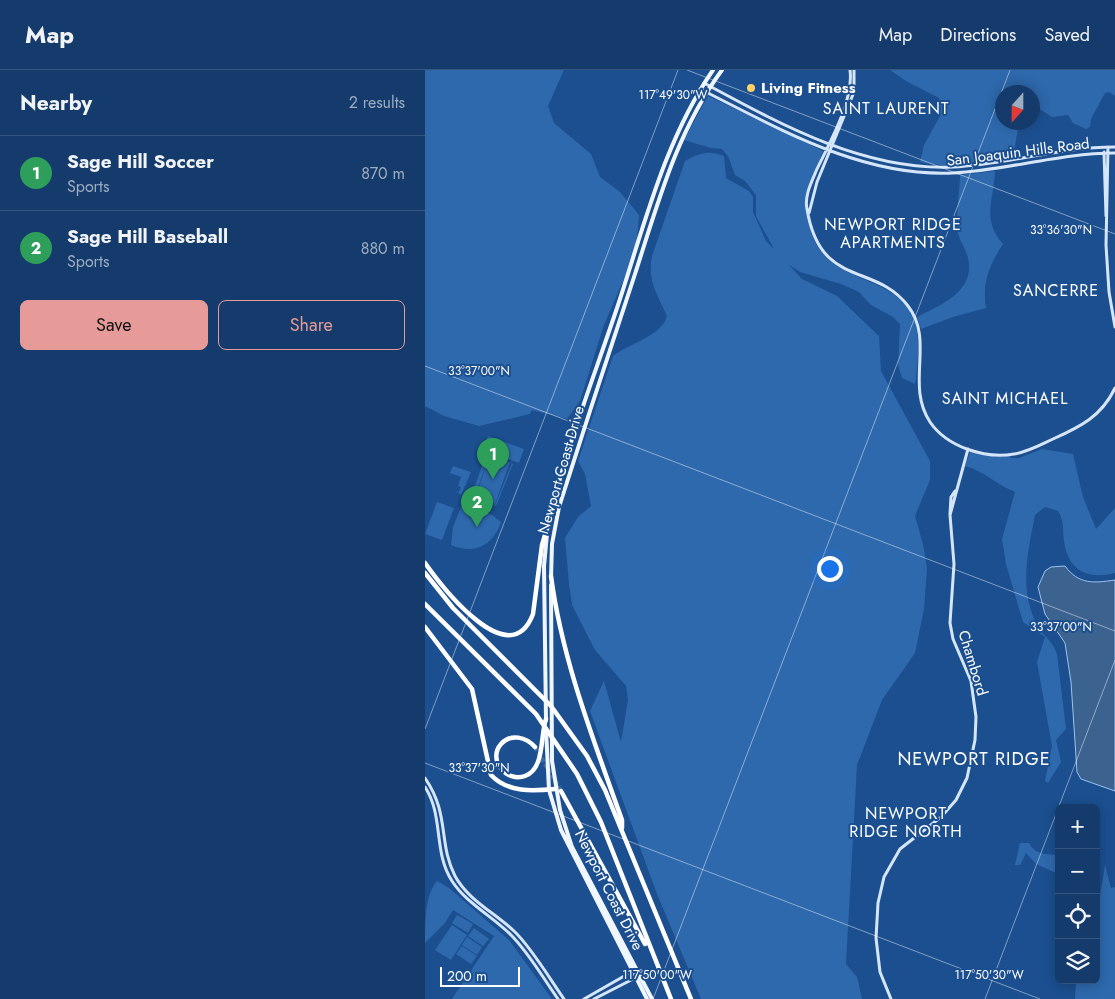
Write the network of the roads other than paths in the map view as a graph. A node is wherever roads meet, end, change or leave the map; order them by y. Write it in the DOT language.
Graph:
graph roads {
  1 [pos="713,70"];
  2 [pos="723,70"];
  3 [pos="850,70"];
  4 [pos="854,70"];
  5 [pos="704,83"];
  6 [pos="710,86"];
  7 [pos="700,89"];
  8 [pos="707,92"];
  9 [pos="831,145"];
  10 [pos="1115,147"];
  11 [pos="1106,148"];
  12 [pos="829,150"];
  13 [pos="1106,153"];
  14 [pos="1115,153"];
  15 [pos="1115,327"];
  16 [pos="1115,388"];
  17 [pos="968,450"];
  18 [pos="552,512"];
  19 [pos="425,563"];
  20 [pos="425,573"];
  21 [pos="551,576"];
  22 [pos="425,604"];
  23 [pos="425,627"];
  24 [pos="546,719"];
  25 [pos="535,746"];
  26 [pos="425,778"];
  27 [pos="425,787"];
  28 [pos="555,789"];
  29 [pos="549,790"];
  30 [pos="561,791"];
  31 [pos="622,832"];
  32 [pos="657,967"];
  33 [pos="635,970"];
  34 [pos="638,976"];
  35 [pos="558,999"];
  36 [pos="564,999"];
  37 [pos="584,999"];
  38 [pos="594,999"];
  39 [pos="647,999"];
  40 [pos="652,999"];
  41 [pos="671,999"];
  42 [pos="691,999"];
  43 [pos="891,999"];
  1 -- 5 [label="main road, Newport Coast Drive"];
  2 -- 6 [label="main road, Newport Coast Drive"];
  3 -- 9 [label="street"];
  4 -- 9 [label="street"];
  5 -- 6 [label="street, San Joaquin Hills Road"];
  5 -- 7 [label="main road, Newport Coast Drive"];
  6 -- 8 [label="main road, Newport Coast Drive"];
  6 -- 9 [label="street, San Joaquin Hills Road"];
  7 -- 8 [label="street, San Joaquin Hills Road"];
  7 -- 18 [label="main road, Newport Coast Drive"];
  8 -- 12 [label="street, San Joaquin Hills Road"];
  8 -- 21 [label="main road, Newport Coast Drive"];
  9 -- 11 [label="street, San Joaquin Hills Road"];
  9 -- 12 [label="street"];
  10 -- 11 [label="street, San Joaquin Hills Road"];
  11 -- 13 [label="street"];
  12 -- 13 [label="street, San Joaquin Hills Road"];
  12 -- 17 [label="street"];
  13 -- 14 [label="street, San Joaquin Hills Road"];
  13 -- 15 [label="street"];
  16 -- 17 [label="street"];
  17 -- 43 [label="street, Chambord"];
  18 -- 19 [label="highway"];
  18 -- 24 [label="main road, Newport Coast Drive"];
  20 -- 31 [label="highway"];
  21 -- 28 [label="main road, Newport Coast Drive"];
  21 -- 31 [label="highway"];
  22 -- 32 [label="highway"];
  23 -- 29 [label="highway"];
  24 -- 25 [label="highway"];
  24 -- 29 [label="main road, Newport Coast Drive"];
  26 -- 36 [label="street"];
  27 -- 35 [label="street"];
  28 -- 29 [label="highway"];
  28 -- 33 [label="main road, Newport Coast Drive"];
  29 -- 33 [label="main road, Newport Coast Drive"];
  30 -- 32 [label="highway"];
  31 -- 42 [label="highway"];
  32 -- 41 [label="highway"];
  33 -- 34 [label="main road, Newport Coast Drive"];
  33 -- 37 [label="street"];
  34 -- 38 [label="street"];
  34 -- 39 [label="main road, Newport Coast Drive"];
  34 -- 40 [label="main road, Newport Coast Drive"];
}
